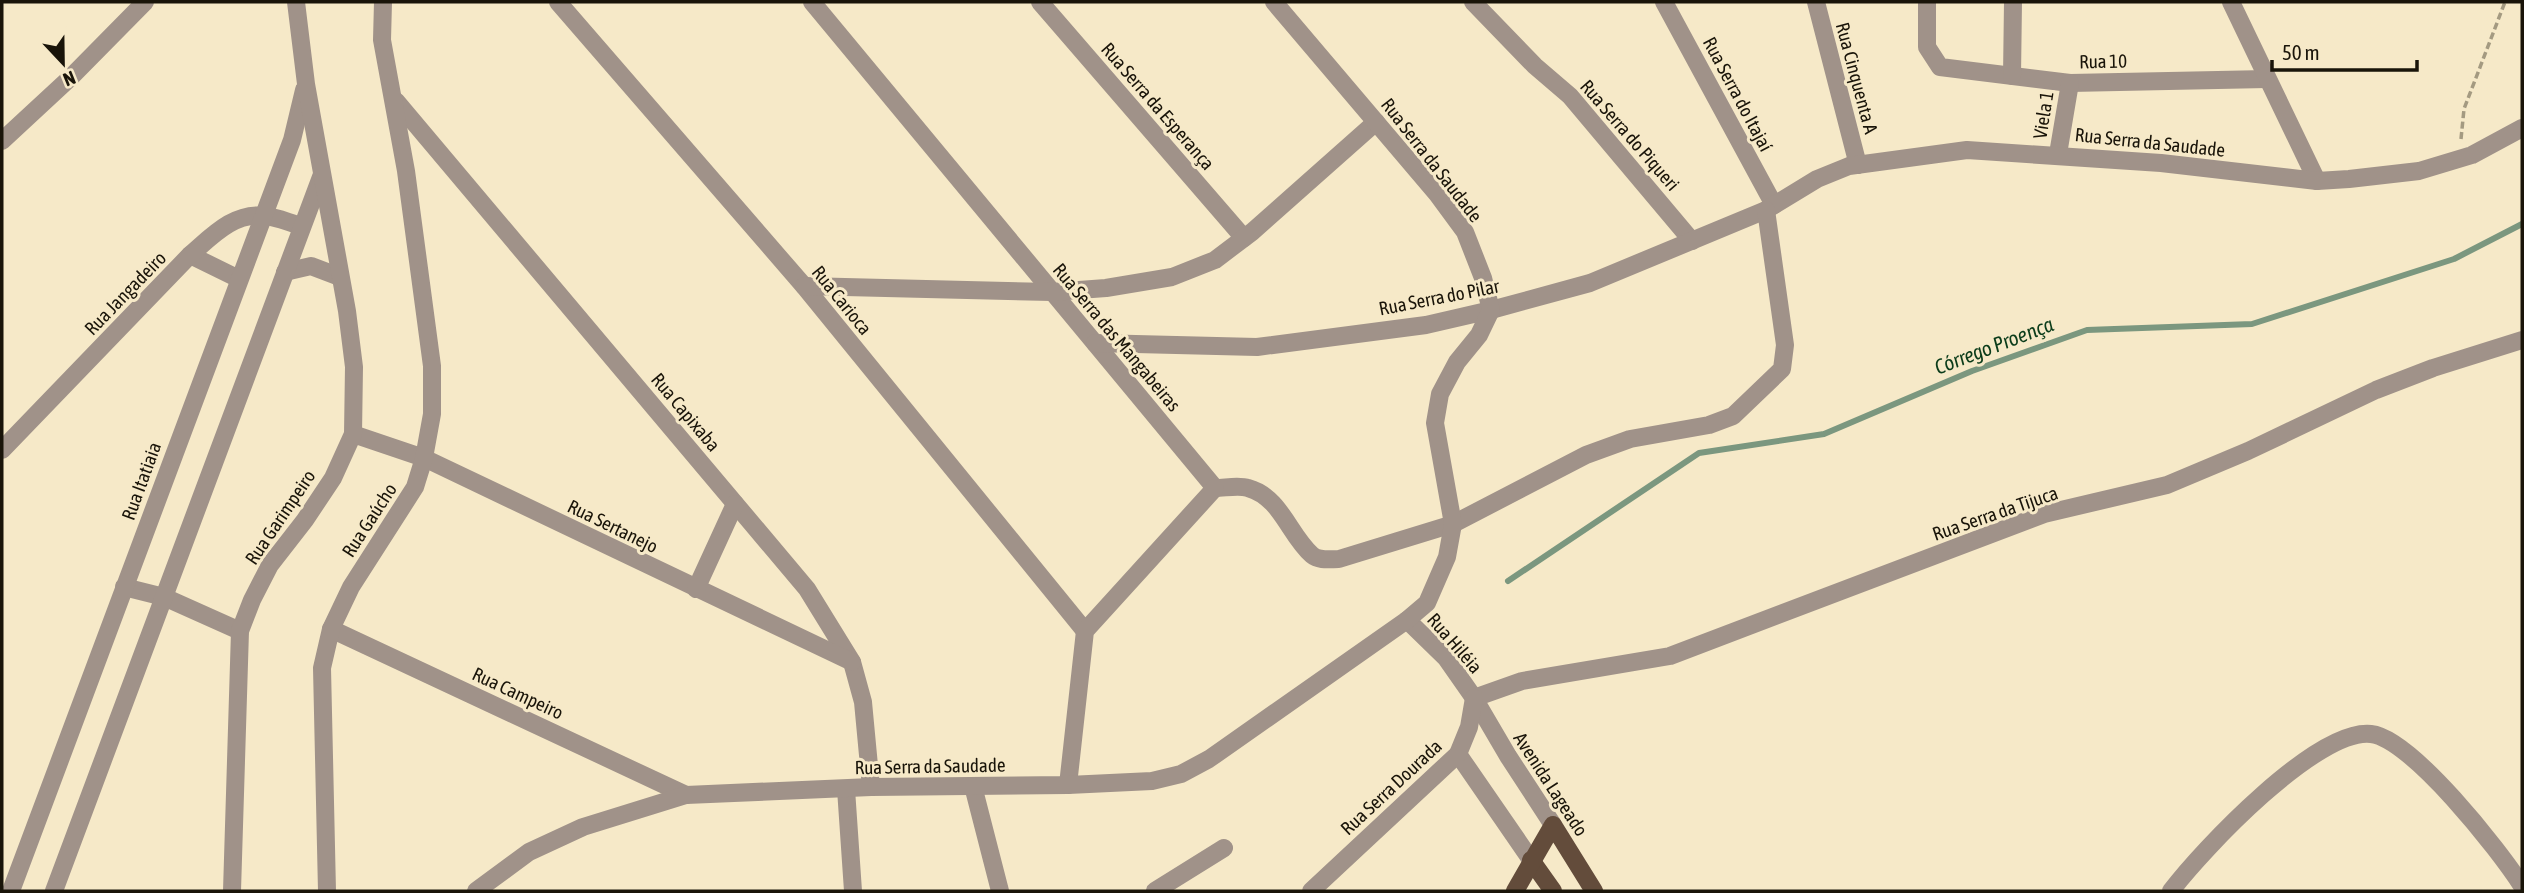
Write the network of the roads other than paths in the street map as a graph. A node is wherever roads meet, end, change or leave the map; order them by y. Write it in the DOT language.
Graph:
graph roads {
  1 [pos="145,2"];
  2 [pos="296,2"];
  3 [pos="383,2"];
  4 [pos="558,2"];
  5 [pos="812,2"];
  6 [pos="1040,2"];
  7 [pos="1274,2"];
  8 [pos="1473,2"];
  9 [pos="1664,2"];
  10 [pos="1816,2"];
  11 [pos="1927,2"];
  12 [pos="2013,2"];
  13 [pos="2231,2"];
  14 [pos="2011,76"];
  15 [pos="2267,79"];
  16 [pos="2070,83"];
  17 [pos="306,84"];
  18 [pos="395,101"];
  19 [pos="1376,122"];
  20 [pos="2522,128"];
  21 [pos="2,141"];
  22 [pos="2057,155"];
  23 [pos="1858,164"];
  24 [pos="321,176"];
  25 [pos="2317,181"];
  26 [pos="1770,207"];
  27 [pos="262,215"];
  28 [pos="302,226"];
  29 [pos="1244,238"];
  30 [pos="1692,240"];
  31 [pos="190,255"];
  32 [pos="285,272"];
  33 [pos="340,277"];
  34 [pos="239,279"];
  35 [pos="804,286"];
  36 [pos="1052,292"];
  37 [pos="1491,310"];
  38 [pos="2522,340"];
  39 [pos="1095,343"];
  40 [pos="352,434"];
  41 [pos="2,450"];
  42 [pos="424,458"];
  43 [pos="1215,488"];
  44 [pos="735,504"];
  45 [pos="1453,524"];
  46 [pos="124,587"];
  47 [pos="696,589"];
  48 [pos="164,597"];
  49 [pos="1407,620"];
  50 [pos="331,629"];
  51 [pos="240,631"];
  52 [pos="1085,631"];
  53 [pos="1367,646"];
  54 [pos="852,662"];
  55 [pos="1474,698"];
  56 [pos="1458,754"];
  57 [pos="1068,785"];
  58 [pos="973,786"];
  59 [pos="871,787"];
  60 [pos="846,789"];
  61 [pos="687,795"];
  62 [pos="1553,825"];
  63 [pos="1224,848"];
  64 [pos="1531,860"];
  65 [pos="2522,886"];
  66 [pos="11,891"];
  67 [pos="54,891"];
  68 [pos="232,891"];
  69 [pos="327,891"];
  70 [pos="476,891"];
  71 [pos="853,891"];
  72 [pos="1000,891"];
  73 [pos="1155,891"];
  74 [pos="1311,891"];
  75 [pos="1515,891"];
  76 [pos="1553,891"];
  77 [pos="1594,891"];
  78 [pos="2171,891"];
  1 -- 21 [label="street"];
  2 -- 17 [label="street, Rua Garimpeiro"];
  3 -- 18 [label="street, Rua Gaúcho"];
  4 -- 35 [label="street, Rua Carioca"];
  5 -- 36 [label="street, Rua Serra das Mangabeiras"];
  6 -- 29 [label="street, Rua Serra da Esperança"];
  7 -- 19 [label="street, Rua Serra da Saudade"];
  8 -- 30 [label="street, Rua Serra do Piqueri"];
  9 -- 26 [label="street, Rua Serra do Itajaí"];
  10 -- 23 [label="street, Rua Cinquenta A"];
  11 -- 14 [label="street, Rua 10"];
  12 -- 14 [label="street"];
  13 -- 15 [label="street"];
  14 -- 16 [label="street, Rua 10"];
  15 -- 16 [label="street, Rua 10"];
  15 -- 25 [label="street"];
  16 -- 22 [label="street, Viela 1"];
  17 -- 24 [label="street, Rua Garimpeiro"];
  17 -- 27 [label="street, Rua Itatiaia"];
  18 -- 42 [label="street, Rua Gaúcho"];
  18 -- 44 [label="street, Rua Capixaba"];
  19 -- 29 [label="street"];
  19 -- 37 [label="street, Rua Serra da Saudade"];
  20 -- 25 [label="street, Rua Serra da Saudade"];
  22 -- 23 [label="street, Rua Serra da Saudade"];
  22 -- 25 [label="street, Rua Serra da Saudade"];
  23 -- 26 [label="street, Rua Serra da Saudade"];
  24 -- 28 [label="street"];
  24 -- 33 [label="street, Rua Garimpeiro"];
  26 -- 30 [label="street, Rua Serra do Pilar"];
  26 -- 45 [label="street"];
  27 -- 28 [label="street"];
  27 -- 31 [label="street, Rua Jangadeiro"];
  27 -- 34 [label="street, Rua Itatiaia"];
  28 -- 32 [label="street"];
  29 -- 36 [label="street"];
  30 -- 37 [label="street, Rua Serra do Pilar"];
  31 -- 34 [label="street"];
  31 -- 41 [label="street, Rua Jangadeiro"];
  32 -- 33 [label="street"];
  32 -- 48 [label="street"];
  33 -- 40 [label="street, Rua Garimpeiro"];
  34 -- 46 [label="street, Rua Itatiaia"];
  35 -- 36 [label="street"];
  35 -- 52 [label="street, Rua Carioca"];
  36 -- 39 [label="street, Rua Serra das Mangabeiras"];
  37 -- 39 [label="street, Rua Serra do Pilar"];
  37 -- 45 [label="street"];
  38 -- 55 [label="street, Rua Serra da Tijuca"];
  39 -- 43 [label="street, Rua Serra das Mangabeiras"];
  40 -- 42 [label="street, Rua Sertanejo"];
  40 -- 51 [label="street, Rua Garimpeiro"];
  42 -- 47 [label="street, Rua Sertanejo"];
  42 -- 50 [label="street, Rua Gaúcho"];
  43 -- 45 [label="street"];
  43 -- 52 [label="street"];
  44 -- 47 [label="street"];
  44 -- 54 [label="street, Rua Capixaba"];
  45 -- 49 [label="street"];
  46 -- 48 [label="street"];
  46 -- 66 [label="street, Rua Itatiaia"];
  47 -- 54 [label="street, Rua Sertanejo"];
  48 -- 51 [label="street"];
  48 -- 67 [label="street"];
  49 -- 53 [label="street, Rua Hiléia"];
  49 -- 55 [label="street, Rua Hiléia"];
  50 -- 61 [label="street, Rua Campeiro"];
  50 -- 69 [label="street, Rua Gaúcho"];
  51 -- 68 [label="street, Rua Garimpeiro"];
  52 -- 57 [label="street"];
  53 -- 57 [label="street, Rua Serra da Saudade"];
  54 -- 59 [label="street, Rua Capixaba"];
  55 -- 56 [label="street, Rua Serra Dourada"];
  55 -- 62 [label="street, Avenida Lageado"];
  56 -- 64 [label="street"];
  56 -- 74 [label="street, Rua Serra Dourada"];
  57 -- 58 [label="street, Rua Serra da Saudade"];
  58 -- 59 [label="street, Rua Serra da Saudade"];
  58 -- 72 [label="street"];
  59 -- 60 [label="street, Rua Serra da Saudade"];
  60 -- 61 [label="street, Rua Serra da Saudade"];
  60 -- 71 [label="street"];
  61 -- 70 [label="street, Rua Serra da Saudade"];
  62 -- 64 [label="main road"];
  62 -- 77 [label="main road, Avenida Lageado"];
  63 -- 73 [label="street"];
  64 -- 75 [label="main road"];
  64 -- 76 [label="main road"];
  65 -- 78 [label="street"];
}
